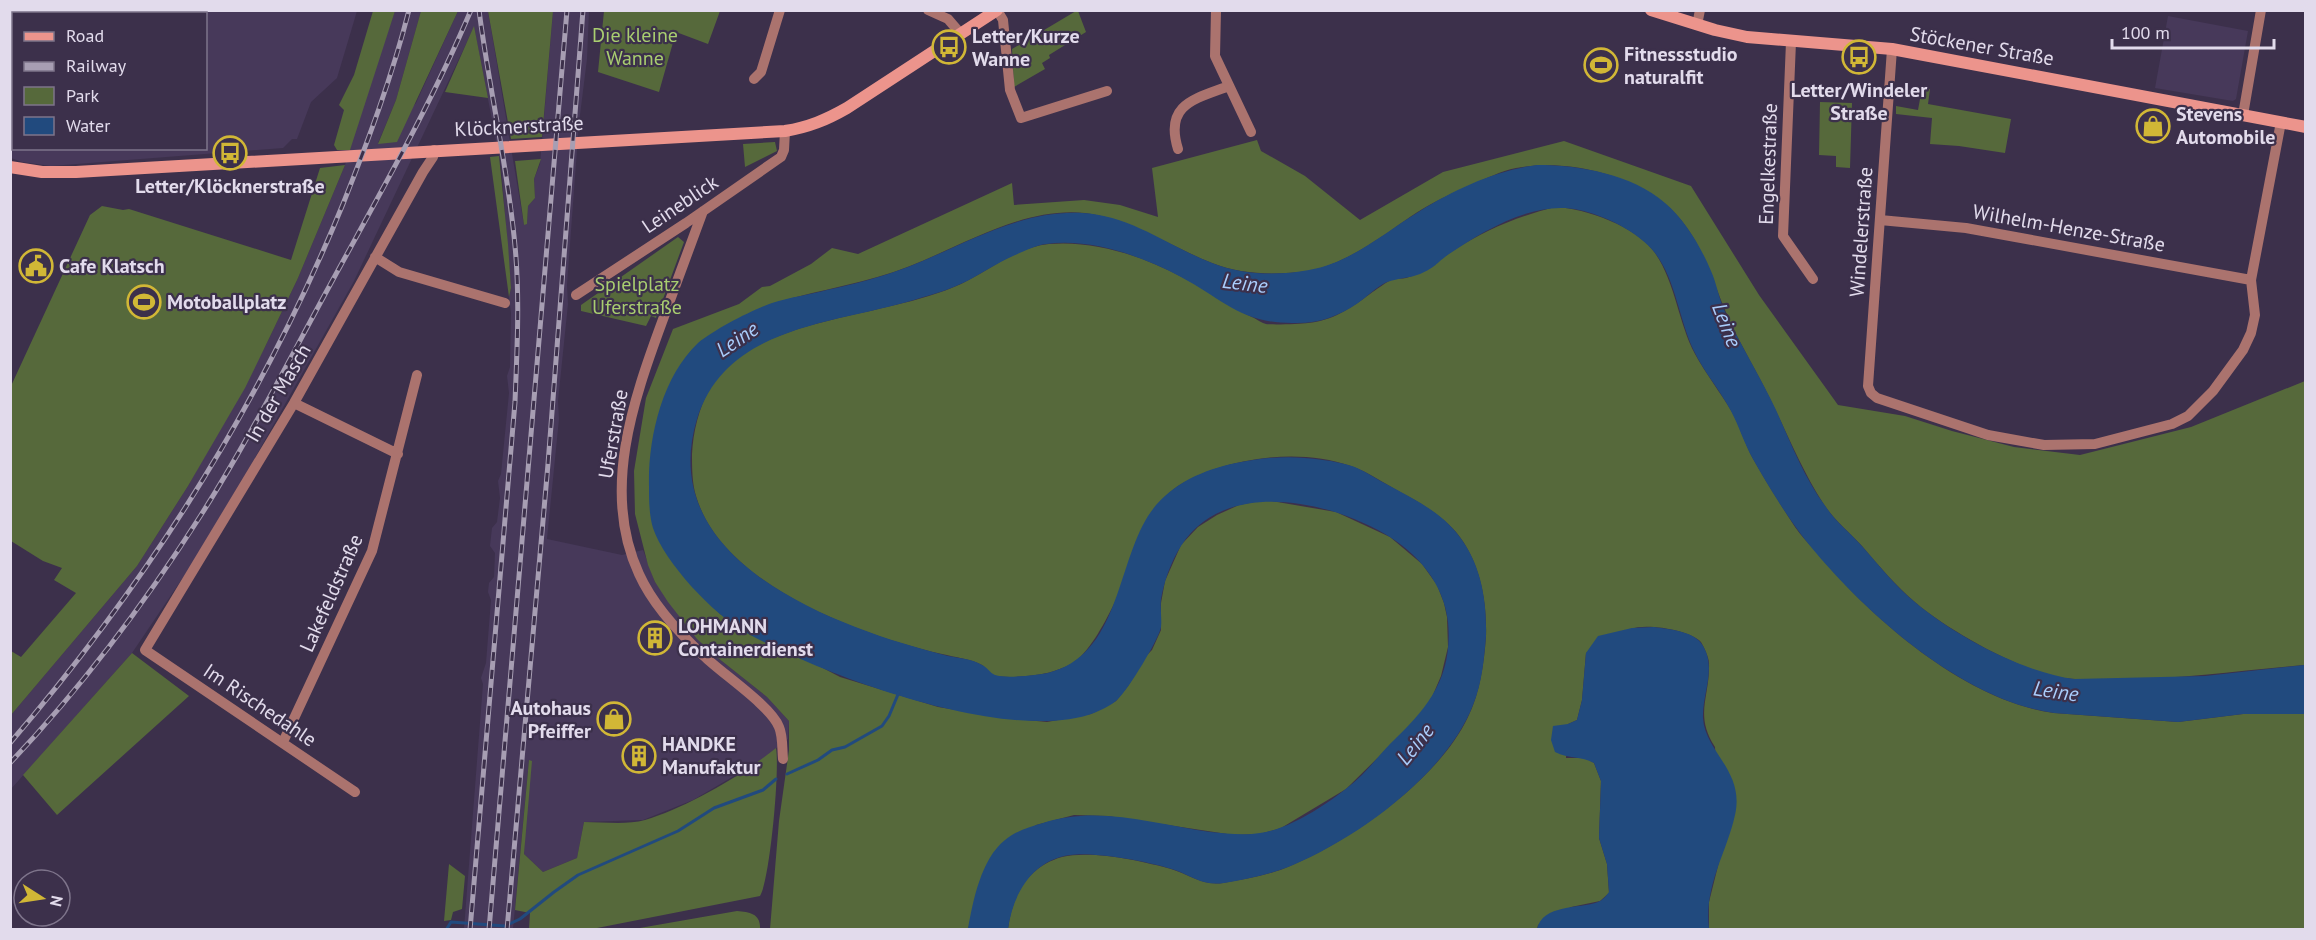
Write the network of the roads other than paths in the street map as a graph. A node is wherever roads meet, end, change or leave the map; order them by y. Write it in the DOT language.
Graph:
graph roads {
  1 [pos="780,10"];
  2 [pos="928,10"];
  3 [pos="997,10"];
  4 [pos="1216,10"];
  5 [pos="1651,10"];
  6 [pos="1700,10"];
  7 [pos="2261,10"];
  8 [pos="1697,25"];
  9 [pos="960,33"];
  10 [pos="1791,42"];
  11 [pos="1892,50"];
  12 [pos="754,79"];
  13 [pos="1230,86"];
  14 [pos="1107,91"];
  15 [pos="2243,115"];
  16 [pos="2281,122"];
  17 [pos="2306,126"];
  18 [pos="784,131"];
  19 [pos="1251,132"];
  20 [pos="434,150"];
  21 [pos="1178,150"];
  22 [pos="10,167"];
  23 [pos="703,211"];
  24 [pos="1880,220"];
  25 [pos="375,257"];
  26 [pos="1813,279"];
  27 [pos="2251,280"];
  28 [pos="576,295"];
  29 [pos="505,303"];
  30 [pos="417,375"];
  31 [pos="294,403"];
  32 [pos="398,453"];
  33 [pos="145,650"];
  34 [pos="283,742"];
  35 [pos="783,759"];
  36 [pos="355,792"];
  1 -- 12 [label="street"];
  2 -- 9 [label="street"];
  3 -- 9 [label="main road, Klöcknerstraße"];
  3 -- 14 [label="street"];
  4 -- 13 [label="street"];
  5 -- 8 [label="main road, Stöckener Straße"];
  6 -- 8 [label="street"];
  7 -- 15 [label="street"];
  8 -- 10 [label="main road, Stöckener Straße"];
  9 -- 18 [label="main road, Klöcknerstraße"];
  10 -- 11 [label="main road, Stöckener Straße"];
  10 -- 26 [label="street, Engelkestraße"];
  11 -- 15 [label="main road, Stöckener Straße"];
  11 -- 24 [label="street, Windelerstraße"];
  13 -- 19 [label="street"];
  13 -- 21 [label="street"];
  15 -- 16 [label="main road, Stöckener Straße"];
  16 -- 17 [label="main road, Stöckener Straße"];
  16 -- 27 [label="street"];
  18 -- 20 [label="main road, Klöcknerstraße"];
  18 -- 23 [label="street, Leineblick"];
  20 -- 22 [label="main road, Klöcknerstraße"];
  20 -- 25 [label="street, In der Masch"];
  23 -- 28 [label="street, Leineblick"];
  23 -- 35 [label="street, Uferstraße"];
  24 -- 27 [label="street, Wilhelm-Henze-Straße"];
  24 -- 27 [label="street, Windelerstraße"];
  25 -- 29 [label="street"];
  25 -- 31 [label="street, In der Masch"];
  30 -- 32 [label="street, Lakefeldstraße"];
  31 -- 32 [label="street"];
  31 -- 33 [label="street, In der Masch"];
  32 -- 34 [label="street, Lakefeldstraße"];
  33 -- 34 [label="street, Im Rischedahle"];
  34 -- 36 [label="street, Im Rischedahle"];
}
